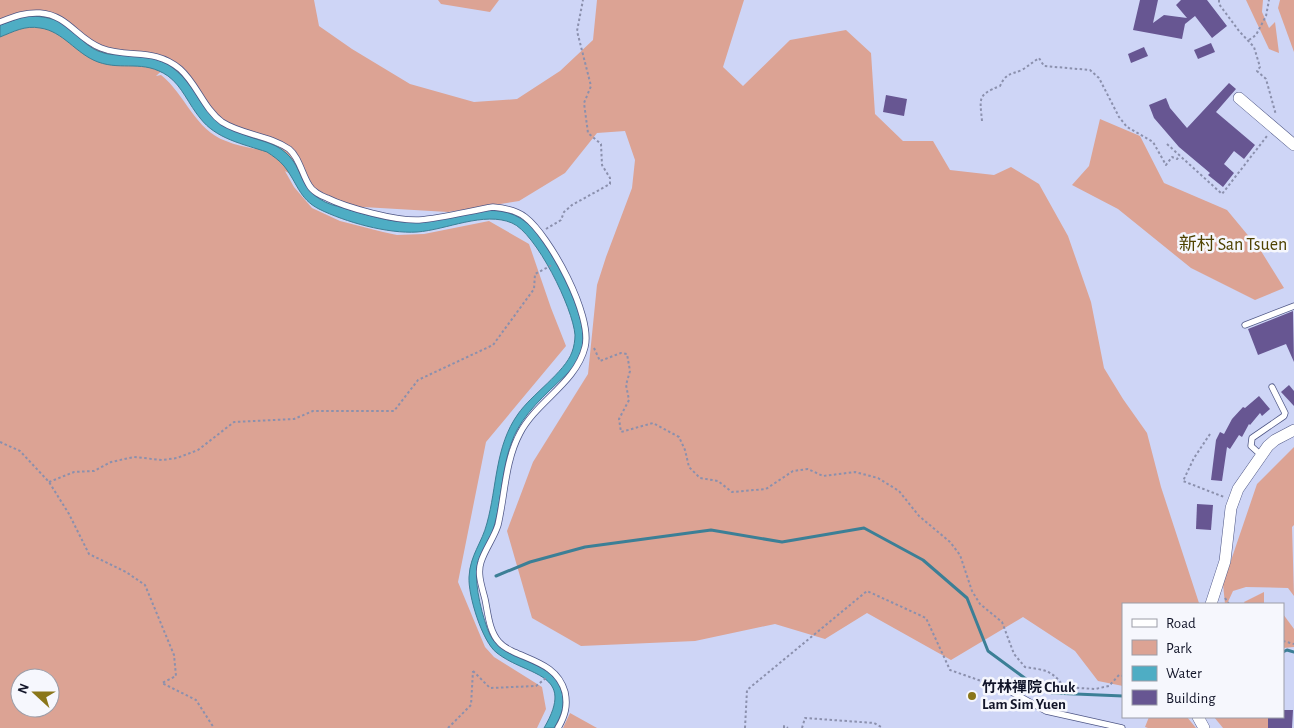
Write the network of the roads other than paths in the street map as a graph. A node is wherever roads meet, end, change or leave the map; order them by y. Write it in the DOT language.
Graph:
graph roads {
  1 [pos="0,22"];
  2 [pos="1239,98"];
  3 [pos="1294,145"];
  4 [pos="1294,306"];
  5 [pos="1245,325"];
  6 [pos="1272,387"];
  7 [pos="1294,430"];
  8 [pos="1261,455"];
  9 [pos="1211,603"];
  10 [pos="1008,690"];
  11 [pos="558,728"];
  12 [pos="1122,728"];
  1 -- 11 [label="lane"];
  2 -- 3 [label="street"];
  4 -- 5 [label="lane"];
  6 -- 8 [label="lane"];
  7 -- 8 [label="street"];
  8 -- 9 [label="street"];
  10 -- 12 [label="lane"];
}
